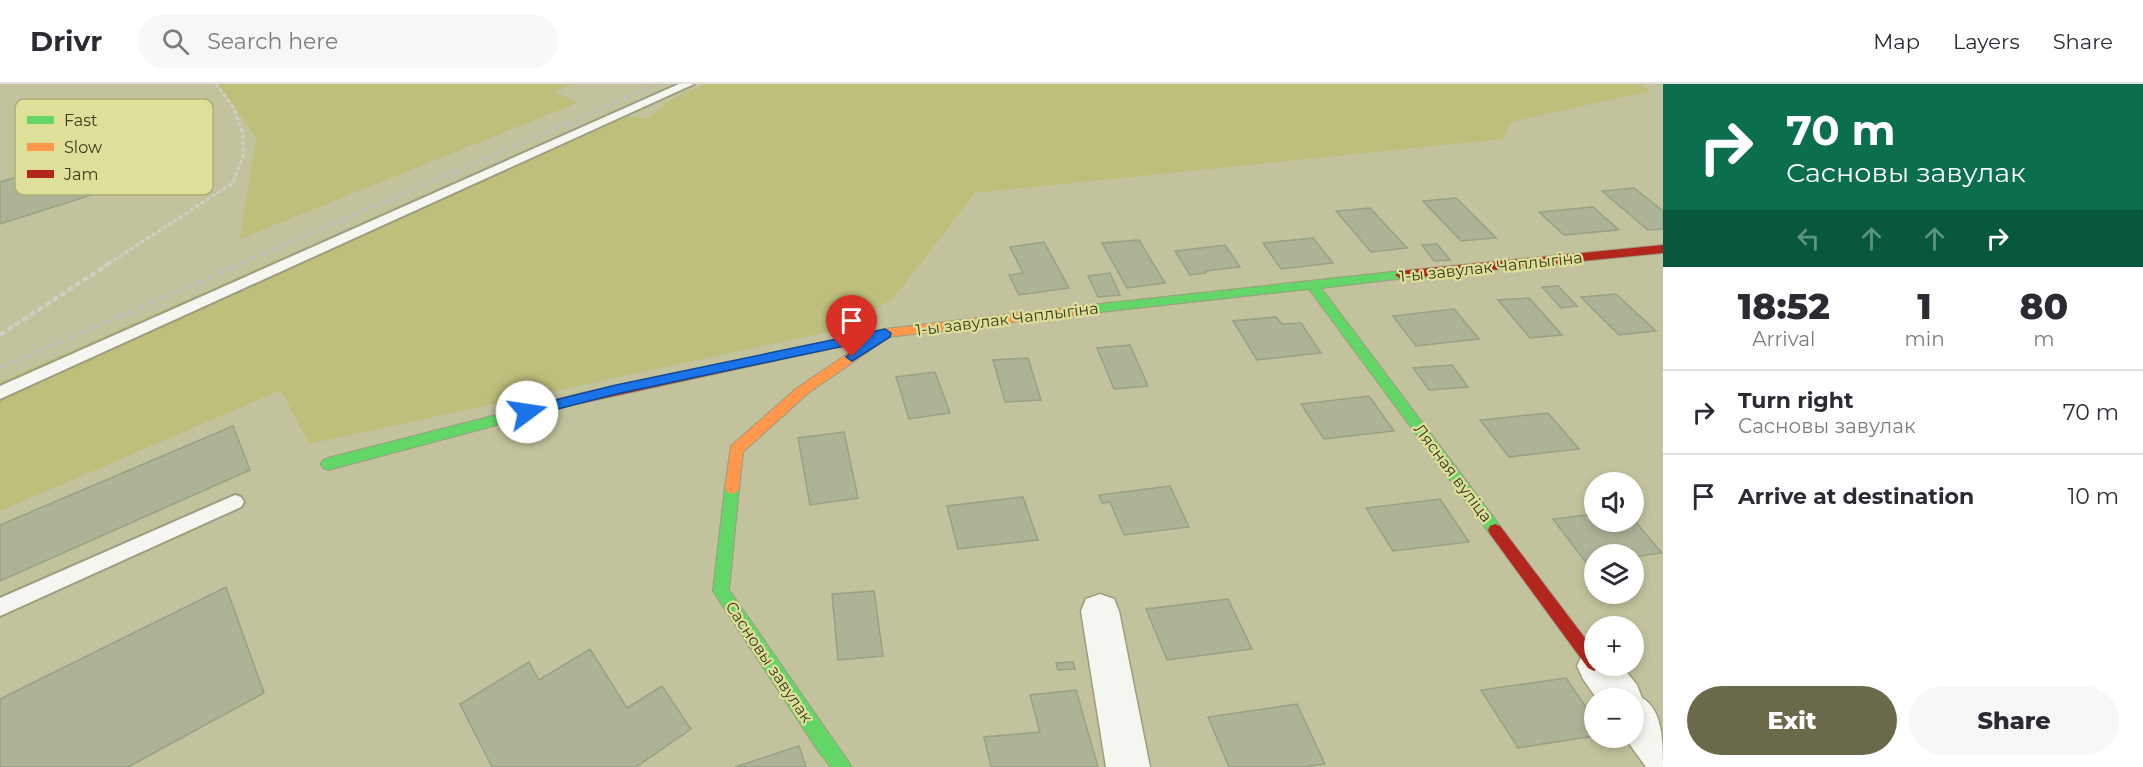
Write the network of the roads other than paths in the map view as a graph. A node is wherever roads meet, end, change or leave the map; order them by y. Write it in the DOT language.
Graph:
graph roads {
  1 [pos="688,84"];
  2 [pos="1663,249"];
  3 [pos="1312,284"];
  4 [pos="885,333"];
  5 [pos="0,393"];
  6 [pos="328,464"];
  7 [pos="235,502"];
  8 [pos="0,607"];
  9 [pos="1100,611"];
  10 [pos="1584,648"];
  11 [pos="1644,728"];
  12 [pos="1663,754"];
  13 [pos="843,767"];
  14 [pos="1128,767"];
  1 -- 5 [label="lane"];
  2 -- 3 [label="street, 1-ы завулак Чаплыгіна"];
  3 -- 4 [label="street, 1-ы завулак Чаплыгіна"];
  3 -- 10 [label="street, Лясная вуліца"];
  4 -- 6 [label="street, 1-ы завулак Чаплыгіна"];
  4 -- 13 [label="street, Сасновы завулак"];
  7 -- 8 [label="lane"];
  9 -- 14 [label="street"];
  11 -- 12 [label="street"];
}
